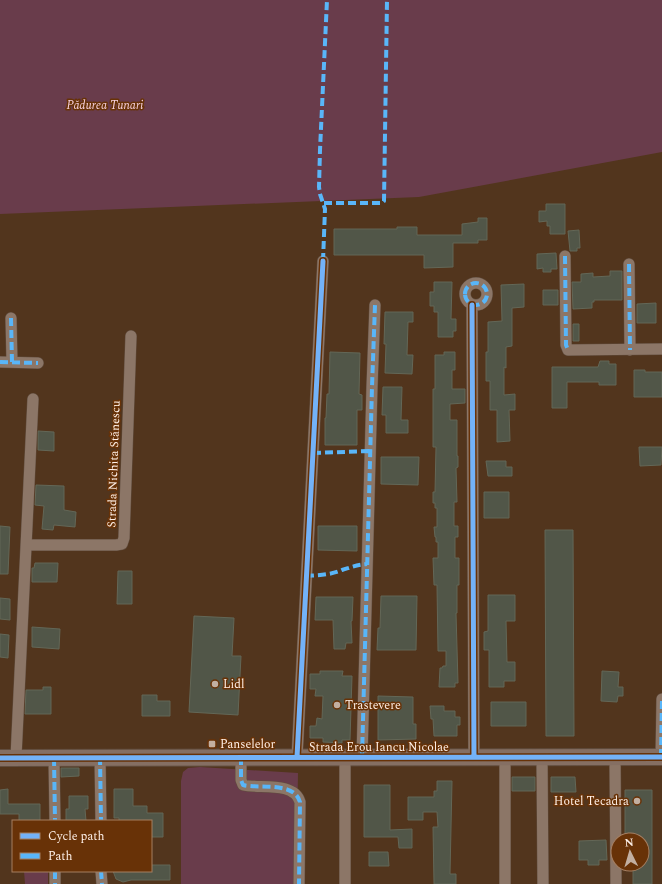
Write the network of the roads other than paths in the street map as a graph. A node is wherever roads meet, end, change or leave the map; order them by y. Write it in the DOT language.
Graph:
graph roads {
  1 [pos="565,256"];
  2 [pos="322,261"];
  3 [pos="629,264"];
  4 [pos="472,305"];
  5 [pos="375,306"];
  6 [pos="11,318"];
  7 [pos="131,336"];
  8 [pos="662,349"];
  9 [pos="630,350"];
  10 [pos="0,362"];
  11 [pos="12,362"];
  12 [pos="38,363"];
  13 [pos="33,399"];
  14 [pos="26,545"];
  15 [pos="662,699"];
  16 [pos="100,757"];
  17 [pos="241,757"];
  18 [pos="297,757"];
  19 [pos="345,757"];
  20 [pos="362,757"];
  21 [pos="474,757"];
  22 [pos="505,757"];
  23 [pos="542,757"];
  24 [pos="615,757"];
  25 [pos="662,757"];
  26 [pos="0,758"];
  27 [pos="16,758"];
  28 [pos="54,758"];
  29 [pos="55,820"];
  30 [pos="101,820"];
  31 [pos="55,872"];
  32 [pos="101,872"];
  33 [pos="55,884"];
  34 [pos="102,884"];
  35 [pos="299,884"];
  36 [pos="345,884"];
  37 [pos="505,884"];
  38 [pos="543,884"];
  39 [pos="616,884"];
  1 -- 9 [label="street"];
  2 -- 18 [label="street"];
  3 -- 9 [label="street"];
  4 -- 21 [label="street"];
  5 -- 20 [label="street"];
  6 -- 11 [label="street"];
  7 -- 14 [label="street, Strada Nichita Stănescu"];
  8 -- 9 [label="street"];
  10 -- 11 [label="street"];
  11 -- 12 [label="street"];
  13 -- 14 [label="street"];
  14 -- 27 [label="street"];
  15 -- 25 [label="street"];
  16 -- 17 [label="street, Strada Erou Iancu Nicolae"];
  16 -- 28 [label="street, Strada Erou Iancu Nicolae"];
  16 -- 30 [label="street"];
  17 -- 18 [label="street, Strada Erou Iancu Nicolae"];
  17 -- 35 [label="street"];
  18 -- 19 [label="street, Strada Erou Iancu Nicolae"];
  19 -- 20 [label="street, Strada Erou Iancu Nicolae"];
  19 -- 36 [label="street"];
  20 -- 21 [label="street, Strada Erou Iancu Nicolae"];
  21 -- 22 [label="street, Strada Erou Iancu Nicolae"];
  22 -- 23 [label="street, Strada Erou Iancu Nicolae"];
  22 -- 37 [label="street"];
  23 -- 24 [label="street, Strada Erou Iancu Nicolae"];
  23 -- 38 [label="street"];
  24 -- 25 [label="street, Strada Erou Iancu Nicolae"];
  24 -- 39 [label="street"];
  26 -- 27 [label="street, Strada Erou Iancu Nicolae"];
  27 -- 28 [label="street, Strada Erou Iancu Nicolae"];
  28 -- 29 [label="street"];
  31 -- 33 [label="street"];
  32 -- 34 [label="street"];
}
